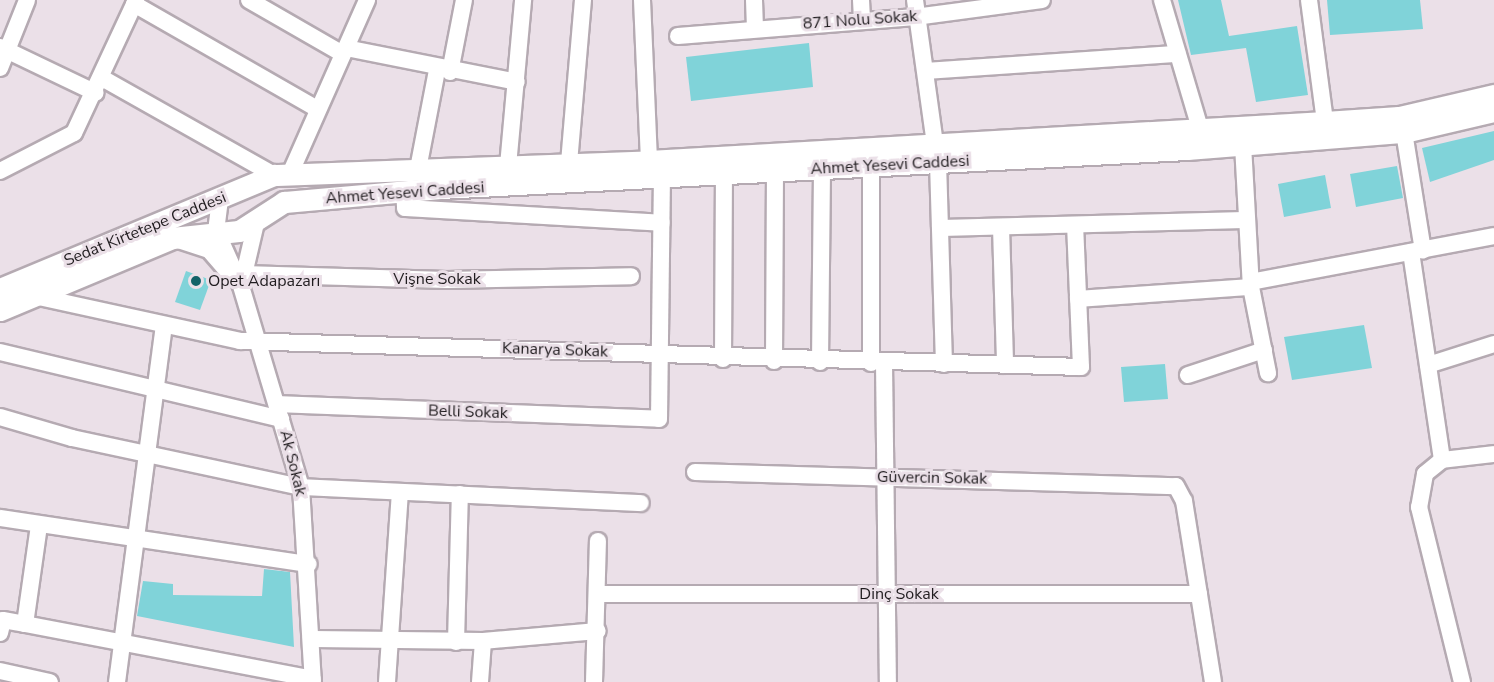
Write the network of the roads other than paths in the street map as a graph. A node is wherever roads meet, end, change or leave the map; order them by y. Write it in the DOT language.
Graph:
graph roads {
  1 [pos="27,0"];
  2 [pos="249,0"];
  3 [pos="367,0"];
  4 [pos="464,0"];
  5 [pos="523,0"];
  6 [pos="583,0"];
  7 [pos="642,0"];
  8 [pos="754,0"];
  9 [pos="861,0"];
  10 [pos="1034,0"];
  11 [pos="1162,0"];
  12 [pos="1309,0"];
  13 [pos="135,2"];
  14 [pos="915,8"];
  15 [pos="862,20"];
  16 [pos="755,29"];
  17 [pos="678,36"];
  18 [pos="3,48"];
  19 [pos="344,51"];
  20 [pos="1177,54"];
  21 [pos="0,68"];
  22 [pos="444,71"];
  23 [pos="926,71"];
  24 [pos="517,82"];
  25 [pos="99,85"];
  26 [pos="1494,95"];
  27 [pos="317,109"];
  28 [pos="1494,111"];
  29 [pos="1325,122"];
  30 [pos="1200,128"];
  31 [pos="1404,132"];
  32 [pos="1243,145"];
  33 [pos="937,153"];
  34 [pos="649,161"];
  35 [pos="569,163"];
  36 [pos="508,166"];
  37 [pos="871,166"];
  38 [pos="822,168"];
  39 [pos="418,169"];
  40 [pos="0,171"];
  41 [pos="775,171"];
  42 [pos="724,174"];
  43 [pos="282,175"];
  44 [pos="662,177"];
  45 [pos="501,186"];
  46 [pos="220,199"];
  47 [pos="405,200"];
  48 [pos="285,202"];
  49 [pos="504,214"];
  50 [pos="1246,220"];
  51 [pos="256,224"];
  52 [pos="662,224"];
  53 [pos="1075,225"];
  54 [pos="1001,227"];
  55 [pos="940,228"];
  56 [pos="216,230"];
  57 [pos="1494,236"];
  58 [pos="172,237"];
  59 [pos="1417,251"];
  60 [pos="631,276"];
  61 [pos="242,280"];
  62 [pos="1251,285"];
  63 [pos="0,289"];
  64 [pos="34,296"];
  65 [pos="1078,299"];
  66 [pos="0,310"];
  67 [pos="164,325"];
  68 [pos="258,342"];
  69 [pos="1494,344"];
  70 [pos="1264,350"];
  71 [pos="0,352"];
  72 [pos="662,354"];
  73 [pos="723,359"];
  74 [pos="774,361"];
  75 [pos="820,362"];
  76 [pos="878,363"];
  77 [pos="944,364"];
  78 [pos="1005,365"];
  79 [pos="1428,365"];
  80 [pos="1268,373"];
  81 [pos="1188,375"];
  82 [pos="156,389"];
  83 [pos="279,412"];
  84 [pos="0,417"];
  85 [pos="1494,454"];
  86 [pos="148,455"];
  87 [pos="1442,460"];
  88 [pos="695,472"];
  89 [pos="885,477"];
  90 [pos="301,487"];
  91 [pos="400,492"];
  92 [pos="460,495"];
  93 [pos="641,503"];
  94 [pos="0,518"];
  95 [pos="39,526"];
  96 [pos="138,540"];
  97 [pos="598,541"];
  98 [pos="309,564"];
  99 [pos="598,594"];
  100 [pos="887,594"];
  101 [pos="1199,594"];
  102 [pos="25,624"];
  103 [pos="598,631"];
  104 [pos="0,633"];
  105 [pos="313,639"];
  106 [pos="483,641"];
  107 [pos="456,642"];
  108 [pos="126,643"];
  109 [pos="390,643"];
  110 [pos="0,671"];
  111 [pos="313,680"];
  112 [pos="50,682"];
  113 [pos="117,682"];
  114 [pos="387,682"];
  115 [pos="480,682"];
  116 [pos="594,682"];
  117 [pos="888,682"];
  118 [pos="1213,682"];
  119 [pos="1462,682"];
  1 -- 18 [label="street"];
  2 -- 19 [label="street"];
  3 -- 19 [label="street"];
  4 -- 22 [label="street"];
  5 -- 24 [label="street"];
  6 -- 35 [label="street"];
  7 -- 34 [label="street"];
  8 -- 16 [label="street"];
  9 -- 15 [label="street"];
  10 -- 14 [label="street, 871 Nolu Sokak"];
  11 -- 20 [label="street"];
  12 -- 29 [label="street"];
  13 -- 25 [label="street"];
  13 -- 27 [label="street"];
  14 -- 15 [label="street, 871 Nolu Sokak"];
  14 -- 23 [label="street"];
  15 -- 16 [label="street, 871 Nolu Sokak"];
  16 -- 17 [label="street, 871 Nolu Sokak"];
  18 -- 21 [label="street"];
  18 -- 25 [label="street"];
  19 -- 22 [label="street"];
  19 -- 27 [label="street"];
  20 -- 23 [label="street"];
  20 -- 30 [label="street"];
  22 -- 24 [label="street"];
  22 -- 39 [label="street"];
  23 -- 33 [label="street"];
  24 -- 36 [label="street"];
  25 -- 40 [label="street"];
  25 -- 43 [label="street"];
  26 -- 29 [label="main road, Ahmet Yesevi Caddesi"];
  27 -- 43 [label="street"];
  28 -- 31 [label="main road, Ahmet Yesevi Caddesi"];
  29 -- 30 [label="main road, Ahmet Yesevi Caddesi"];
  30 -- 33 [label="main road, Ahmet Yesevi Caddesi"];
  31 -- 32 [label="main road, Ahmet Yesevi Caddesi"];
  31 -- 59 [label="street"];
  32 -- 33 [label="main road, Ahmet Yesevi Caddesi"];
  32 -- 50 [label="street"];
  33 -- 34 [label="main road, Ahmet Yesevi Caddesi"];
  33 -- 37 [label="main road, Ahmet Yesevi Caddesi"];
  33 -- 55 [label="street"];
  34 -- 35 [label="main road, Ahmet Yesevi Caddesi"];
  35 -- 36 [label="main road, Ahmet Yesevi Caddesi"];
  36 -- 39 [label="main road, Ahmet Yesevi Caddesi"];
  37 -- 38 [label="main road, Ahmet Yesevi Caddesi"];
  37 -- 76 [label="street"];
  38 -- 41 [label="main road, Ahmet Yesevi Caddesi"];
  38 -- 75 [label="street"];
  39 -- 43 [label="main road, Ahmet Yesevi Caddesi"];
  41 -- 42 [label="main road, Ahmet Yesevi Caddesi"];
  41 -- 74 [label="street"];
  42 -- 44 [label="main road, Ahmet Yesevi Caddesi"];
  42 -- 73 [label="street"];
  43 -- 46 [label="main road, Sedat Kirtetepe Caddesi"];
  43 -- 48 [label="main road"];
  44 -- 45 [label="main road, Ahmet Yesevi Caddesi"];
  44 -- 52 [label="street"];
  45 -- 47 [label="main road, Ahmet Yesevi Caddesi"];
  45 -- 49 [label="street"];
  46 -- 56 [label="street"];
  46 -- 63 [label="main road, Sedat Kirtetepe Caddesi"];
  47 -- 48 [label="main road, Ahmet Yesevi Caddesi"];
  47 -- 49 [label="street"];
  48 -- 51 [label="main road, Sedat Kirtetepe Caddesi"];
  49 -- 52 [label="street"];
  50 -- 53 [label="street"];
  50 -- 62 [label="street"];
  51 -- 56 [label="main road, Sedat Kirtetepe Caddesi"];
  51 -- 61 [label="street"];
  52 -- 72 [label="street"];
  53 -- 54 [label="street"];
  53 -- 65 [label="street"];
  54 -- 55 [label="street"];
  54 -- 78 [label="street"];
  55 -- 77 [label="street"];
  56 -- 58 [label="main road, Sedat Kirtetepe Caddesi"];
  56 -- 61 [label="street, Ak Sokak"];
  57 -- 59 [label="street"];
  58 -- 61 [label="street"];
  58 -- 64 [label="main road, Sedat Kirtetepe Caddesi"];
  59 -- 62 [label="street"];
  59 -- 79 [label="street"];
  60 -- 61 [label="street, Vişne Sokak"];
  61 -- 68 [label="street, Ak Sokak"];
  62 -- 65 [label="street"];
  62 -- 70 [label="street"];
  64 -- 66 [label="main road, Sedat Kirtetepe Caddesi"];
  64 -- 67 [label="street, Kanarya Sokak"];
  65 -- 78 [label="street, Kanarya Sokak"];
  67 -- 68 [label="street, Kanarya Sokak"];
  67 -- 82 [label="street"];
  68 -- 72 [label="street, Kanarya Sokak"];
  68 -- 83 [label="street, Ak Sokak"];
  69 -- 79 [label="street"];
  70 -- 80 [label="street"];
  70 -- 81 [label="street"];
  71 -- 82 [label="street, Belli Sokak"];
  72 -- 73 [label="street, Kanarya Sokak"];
  72 -- 83 [label="street, Belli Sokak"];
  73 -- 74 [label="street, Kanarya Sokak"];
  74 -- 75 [label="street, Kanarya Sokak"];
  75 -- 76 [label="street, Kanarya Sokak"];
  76 -- 77 [label="street, Kanarya Sokak"];
  76 -- 89 [label="street"];
  77 -- 78 [label="street, Kanarya Sokak"];
  79 -- 87 [label="street"];
  82 -- 83 [label="street, Belli Sokak"];
  82 -- 86 [label="street"];
  83 -- 90 [label="street, Ak Sokak"];
  84 -- 86 [label="street"];
  85 -- 87 [label="street"];
  86 -- 90 [label="street"];
  86 -- 96 [label="street"];
  87 -- 119 [label="street"];
  88 -- 89 [label="street, Güvercin Sokak"];
  89 -- 100 [label="street"];
  89 -- 101 [label="street, Güvercin Sokak"];
  90 -- 91 [label="street"];
  90 -- 98 [label="street, Ak Sokak"];
  91 -- 92 [label="street"];
  91 -- 109 [label="street"];
  92 -- 93 [label="street"];
  92 -- 107 [label="street"];
  94 -- 95 [label="street"];
  95 -- 96 [label="street"];
  95 -- 102 [label="street"];
  96 -- 98 [label="street"];
  96 -- 108 [label="street"];
  97 -- 99 [label="street"];
  98 -- 105 [label="street, Ak Sokak"];
  99 -- 100 [label="street, Dinç Sokak"];
  99 -- 103 [label="street"];
  100 -- 101 [label="street, Dinç Sokak"];
  100 -- 117 [label="street"];
  101 -- 118 [label="street"];
  102 -- 104 [label="street"];
  102 -- 108 [label="street"];
  103 -- 106 [label="street"];
  103 -- 116 [label="street"];
  105 -- 109 [label="street"];
  105 -- 111 [label="street, Ak Sokak"];
  106 -- 107 [label="street"];
  106 -- 115 [label="street"];
  107 -- 109 [label="street"];
  108 -- 111 [label="street"];
  108 -- 113 [label="street"];
  109 -- 114 [label="street"];
  110 -- 112 [label="street"];
}
